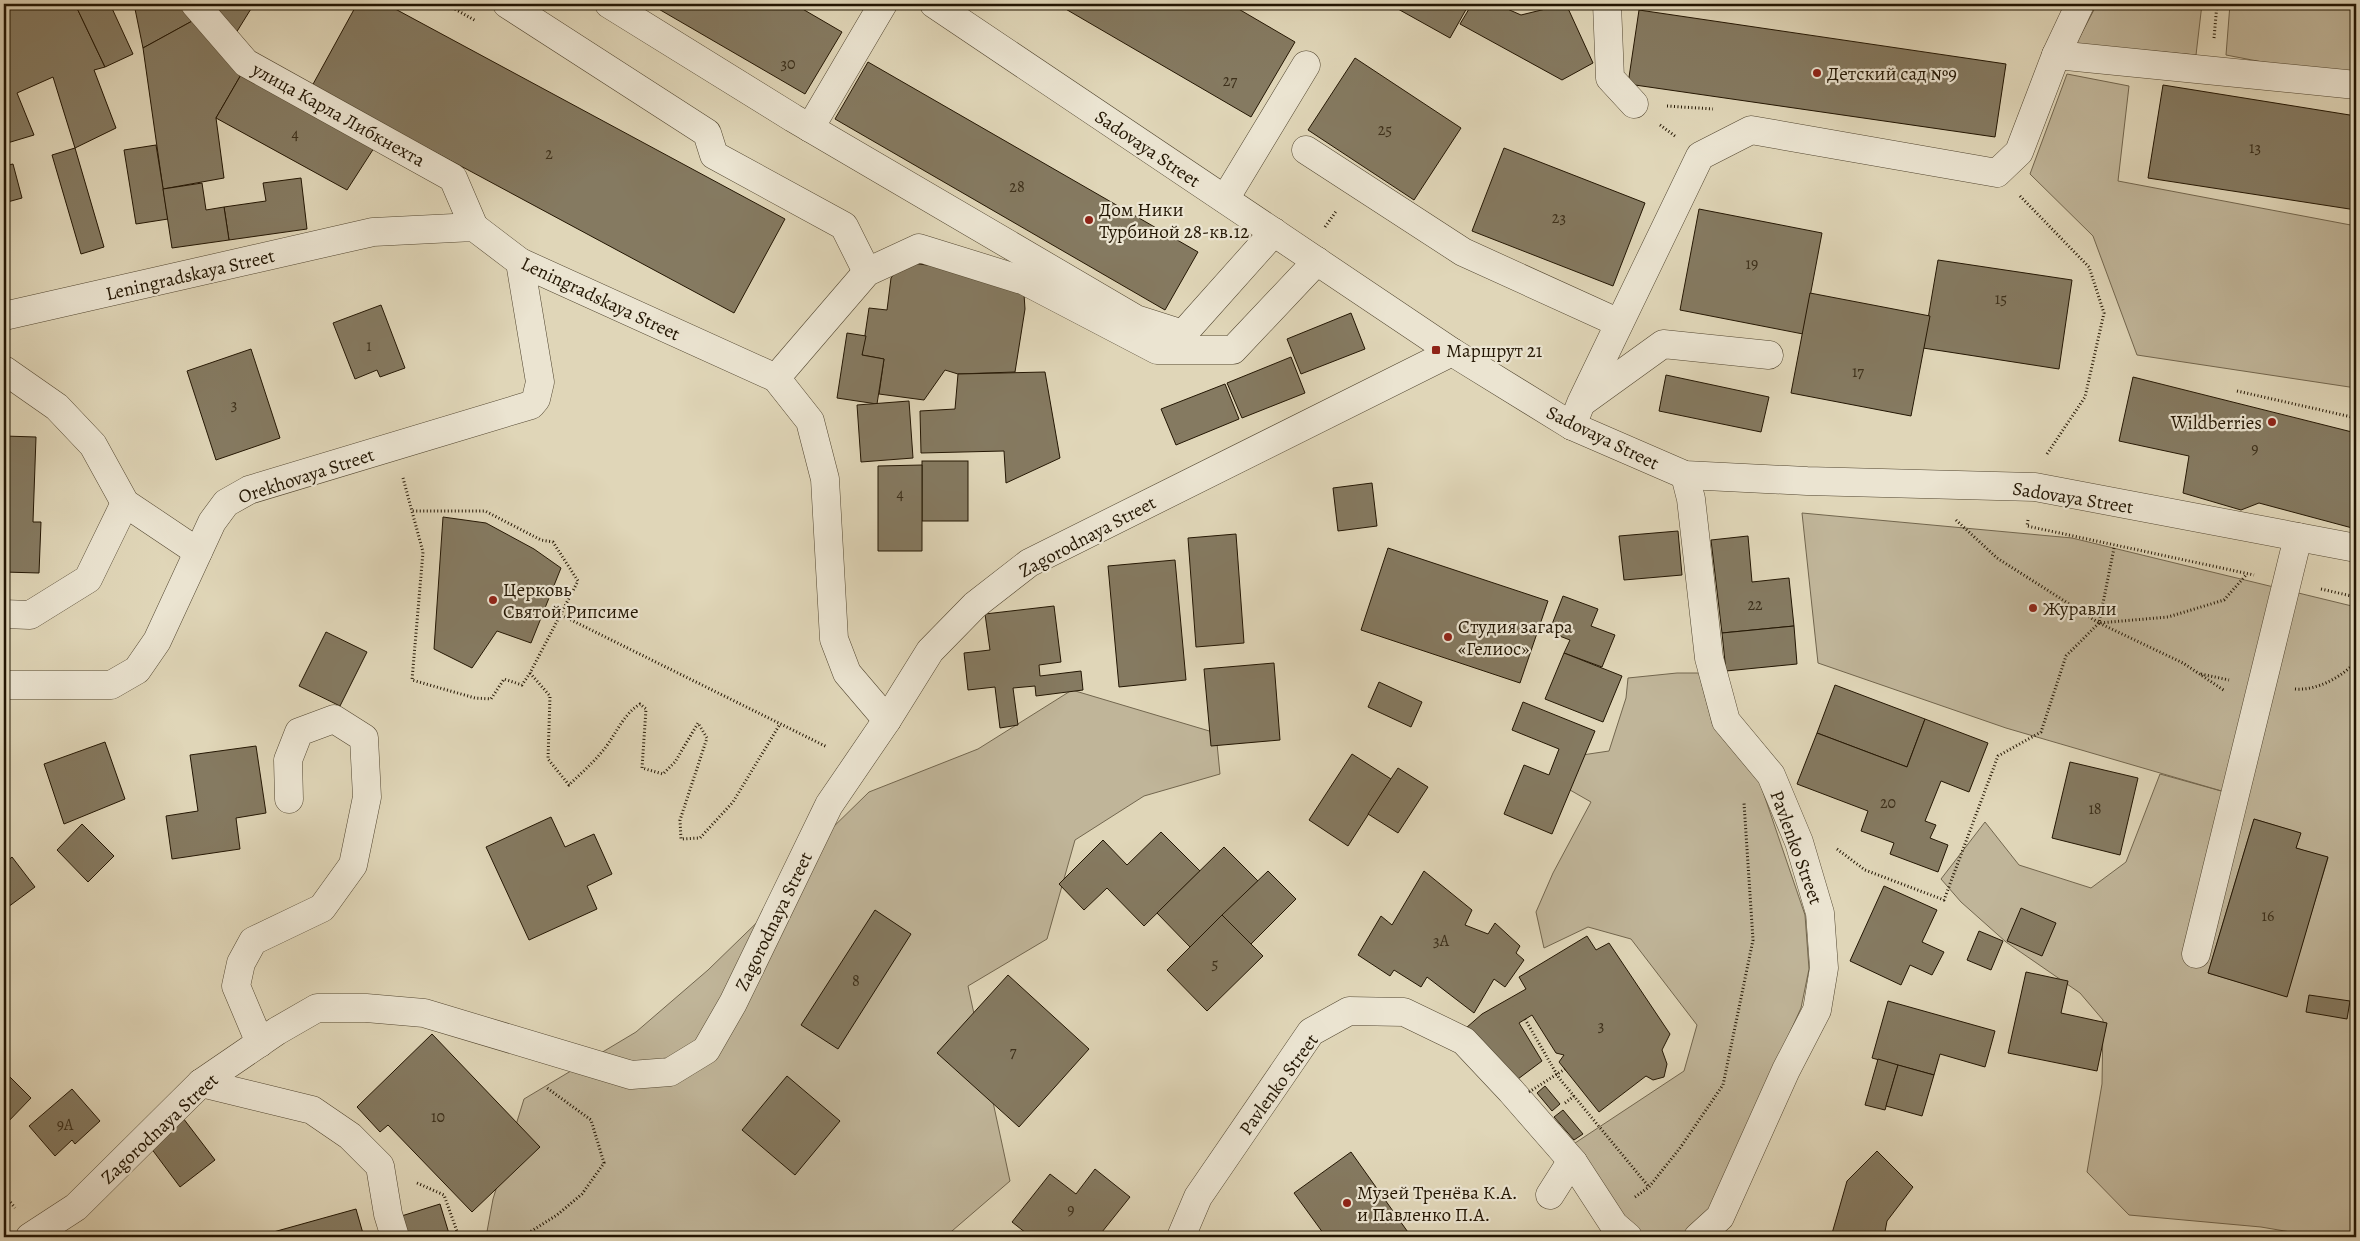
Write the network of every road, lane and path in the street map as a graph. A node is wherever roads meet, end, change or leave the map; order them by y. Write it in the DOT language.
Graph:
graph roads {
  1 [pos="195,4"];
  2 [pos="507,4"];
  3 [pos="609,4"];
  4 [pos="883,4"];
  5 [pos="934,4"];
  6 [pos="1607,4"];
  7 [pos="2080,4"];
  8 [pos="2056,55"];
  9 [pos="1306,65"];
  10 [pos="2356,86"];
  11 [pos="1634,104"];
  12 [pos="810,128"];
  13 [pos="1306,150"];
  14 [pos="1700,156"];
  15 [pos="1997,173"];
  16 [pos="1356,183"];
  17 [pos="1225,199"];
  18 [pos="474,227"];
  19 [pos="1274,232"];
  20 [pos="1311,258"];
  21 [pos="520,262"];
  22 [pos="866,272"];
  23 [pos="4,316"];
  24 [pos="1619,323"];
  25 [pos="1452,352"];
  26 [pos="1769,355"];
  27 [pos="4,370"];
  28 [pos="776,378"];
  29 [pos="2237,391"];
  30 [pos="1577,414"];
  31 [pos="2356,418"];
  32 [pos="394,446"];
  33 [pos="1685,475"];
  34 [pos="2035,487"];
  35 [pos="125,503"];
  36 [pos="412,511"];
  37 [pos="1956,520"];
  38 [pos="2298,537"];
  39 [pos="2114,548"];
  40 [pos="2356,548"];
  41 [pos="198,552"];
  42 [pos="2247,574"];
  43 [pos="2287,582"];
  44 [pos="2356,597"];
  45 [pos="4,614"];
  46 [pos="560,615"];
  47 [pos="2099,623"];
  48 [pos="530,673"];
  49 [pos="4,685"];
  50 [pos="2256,711"];
  51 [pos="887,720"];
  52 [pos="780,724"];
  53 [pos="859,762"];
  54 [pos="289,799"];
  55 [pos="1744,801"];
  56 [pos="1836,848"];
  57 [pos="2196,954"];
  58 [pos="1525,1019"];
  59 [pos="260,1043"];
  60 [pos="1565,1069"];
  61 [pos="201,1084"];
  62 [pos="543,1084"];
  63 [pos="1529,1092"];
  64 [pos="1573,1162"];
  65 [pos="380,1166"];
  66 [pos="1649,1188"];
  67 [pos="1550,1195"];
  68 [pos="1614,1213"];
  69 [pos="30,1237"];
  70 [pos="395,1237"];
  71 [pos="459,1237"];
  72 [pos="522,1237"];
  73 [pos="1181,1237"];
  74 [pos="1628,1237"];
  75 [pos="1698,1237"];
  1 -- 18 [label="street, улица Карла Либкнехта"];
  2 -- 22 [label="street"];
  3 -- 12 [label="street"];
  4 -- 12 [label="street"];
  5 -- 17 [label="street, Sadovaya Street"];
  6 -- 11 [label="street"];
  7 -- 8 [label="street"];
  8 -- 10 [label="street"];
  8 -- 15 [label="street"];
  9 -- 17 [label="street"];
  11 -- 14 [label="path"];
  12 -- 19 [label="street"];
  13 -- 16 [label="street"];
  14 -- 15 [label="street"];
  14 -- 24 [label="street"];
  15 -- 34 [label="path"];
  16 -- 20 [label="path"];
  16 -- 24 [label="street"];
  17 -- 19 [label="street, Sadovaya Street"];
  18 -- 21 [label="street, Leningradskaya Street"];
  18 -- 23 [label="street, Leningradskaya Street"];
  19 -- 20 [label="street, Sadovaya Street"];
  20 -- 22 [label="street"];
  20 -- 25 [label="street, Sadovaya Street"];
  21 -- 28 [label="street, Leningradskaya Street"];
  21 -- 32 [label="street, Orekhovaya Street"];
  22 -- 28 [label="street"];
  24 -- 30 [label="street"];
  25 -- 30 [label="street, Sadovaya Street"];
  25 -- 51 [label="street, Zagorodnaya Street"];
  26 -- 30 [label="street"];
  27 -- 35 [label="street"];
  28 -- 51 [label="street, Leningradskaya Street"];
  29 -- 31 [label="path"];
  30 -- 33 [label="street, Sadovaya Street"];
  32 -- 36 [label="path"];
  32 -- 41 [label="street, Orekhovaya Street"];
  33 -- 34 [label="street, Sadovaya Street"];
  33 -- 75 [label="street, Pavlenko Street"];
  34 -- 38 [label="street, Sadovaya Street"];
  34 -- 42 [label="path"];
  35 -- 41 [label="street"];
  35 -- 45 [label="street"];
  36 -- 46 [label="path"];
  36 -- 48 [label="path"];
  37 -- 47 [label="path"];
  38 -- 40 [label="street, Sadovaya Street"];
  38 -- 43 [label="street"];
  39 -- 47 [label="path"];
  41 -- 49 [label="street, Orekhovaya Street"];
  42 -- 43 [label="path"];
  42 -- 47 [label="path"];
  43 -- 44 [label="path"];
  43 -- 50 [label="street"];
  46 -- 48 [label="path"];
  46 -- 52 [label="path"];
  47 -- 50 [label="path"];
  47 -- 56 [label="path"];
  48 -- 52 [label="path"];
  50 -- 57 [label="street"];
  51 -- 53 [label="street, Zagorodnaya Street"];
  52 -- 53 [label="path"];
  53 -- 59 [label="street, Zagorodnaya Street"];
  54 -- 59 [label="street"];
  55 -- 66 [label="path"];
  58 -- 66 [label="path"];
  59 -- 61 [label="street, Zagorodnaya Street"];
  60 -- 63 [label="path, bridge"];
  61 -- 65 [label="street"];
  61 -- 69 [label="street, Zagorodnaya Street"];
  62 -- 72 [label="path"];
  64 -- 67 [label="street"];
  64 -- 68 [label="street, Pavlenko Street"];
  64 -- 73 [label="street, Pavlenko Street"];
  65 -- 70 [label="street"];
  65 -- 71 [label="path"];
  66 -- 68 [label="path"];
  68 -- 74 [label="street, Pavlenko Street"];
}
